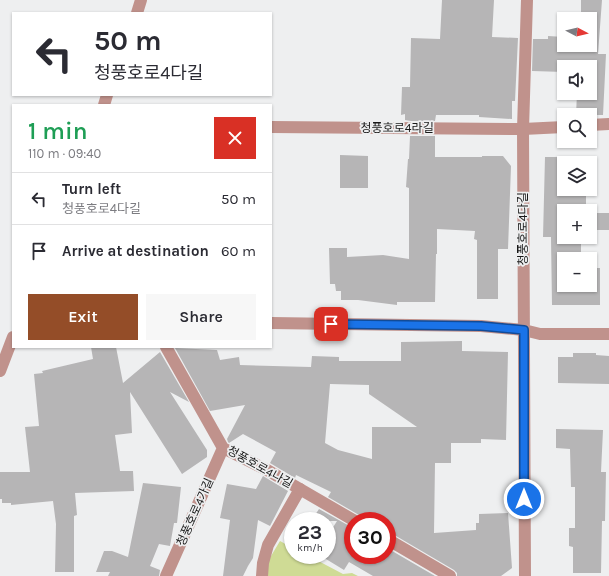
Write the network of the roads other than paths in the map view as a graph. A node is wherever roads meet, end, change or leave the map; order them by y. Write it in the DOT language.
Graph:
graph roads {
  1 [pos="141,0"];
  2 [pos="527,0"];
  3 [pos="136,12"];
  4 [pos="609,124"];
  5 [pos="597,125"];
  6 [pos="272,127"];
  7 [pos="557,127"];
  8 [pos="523,129"];
  9 [pos="272,323"];
  10 [pos="524,330"];
  11 [pos="609,334"];
  12 [pos="12,340"];
  13 [pos="167,348"];
  14 [pos="0,370"];
  15 [pos="223,448"];
  16 [pos="300,489"];
  17 [pos="344,515"];
  18 [pos="396,545"];
  19 [pos="166,576"];
  20 [pos="262,576"];
  21 [pos="450,576"];
  22 [pos="525,576"];
  1 -- 3 [label="street"];
  2 -- 8 [label="street"];
  4 -- 5 [label="street"];
  6 -- 8 [label="street, 청풍호로4라길"];
  7 -- 8 [label="street, 청풍호로4라길"];
  8 -- 10 [label="street, 청풍호로4다길"];
  9 -- 10 [label="street"];
  10 -- 11 [label="street"];
  10 -- 22 [label="street"];
  12 -- 14 [label="street"];
  13 -- 15 [label="street, 청풍호로4나길"];
  15 -- 16 [label="street, 청풍호로4나길"];
  15 -- 19 [label="street, 청풍호로4가길"];
  16 -- 17 [label="street, 청풍호로4나길"];
  16 -- 20 [label="street"];
  18 -- 21 [label="street"];
}
